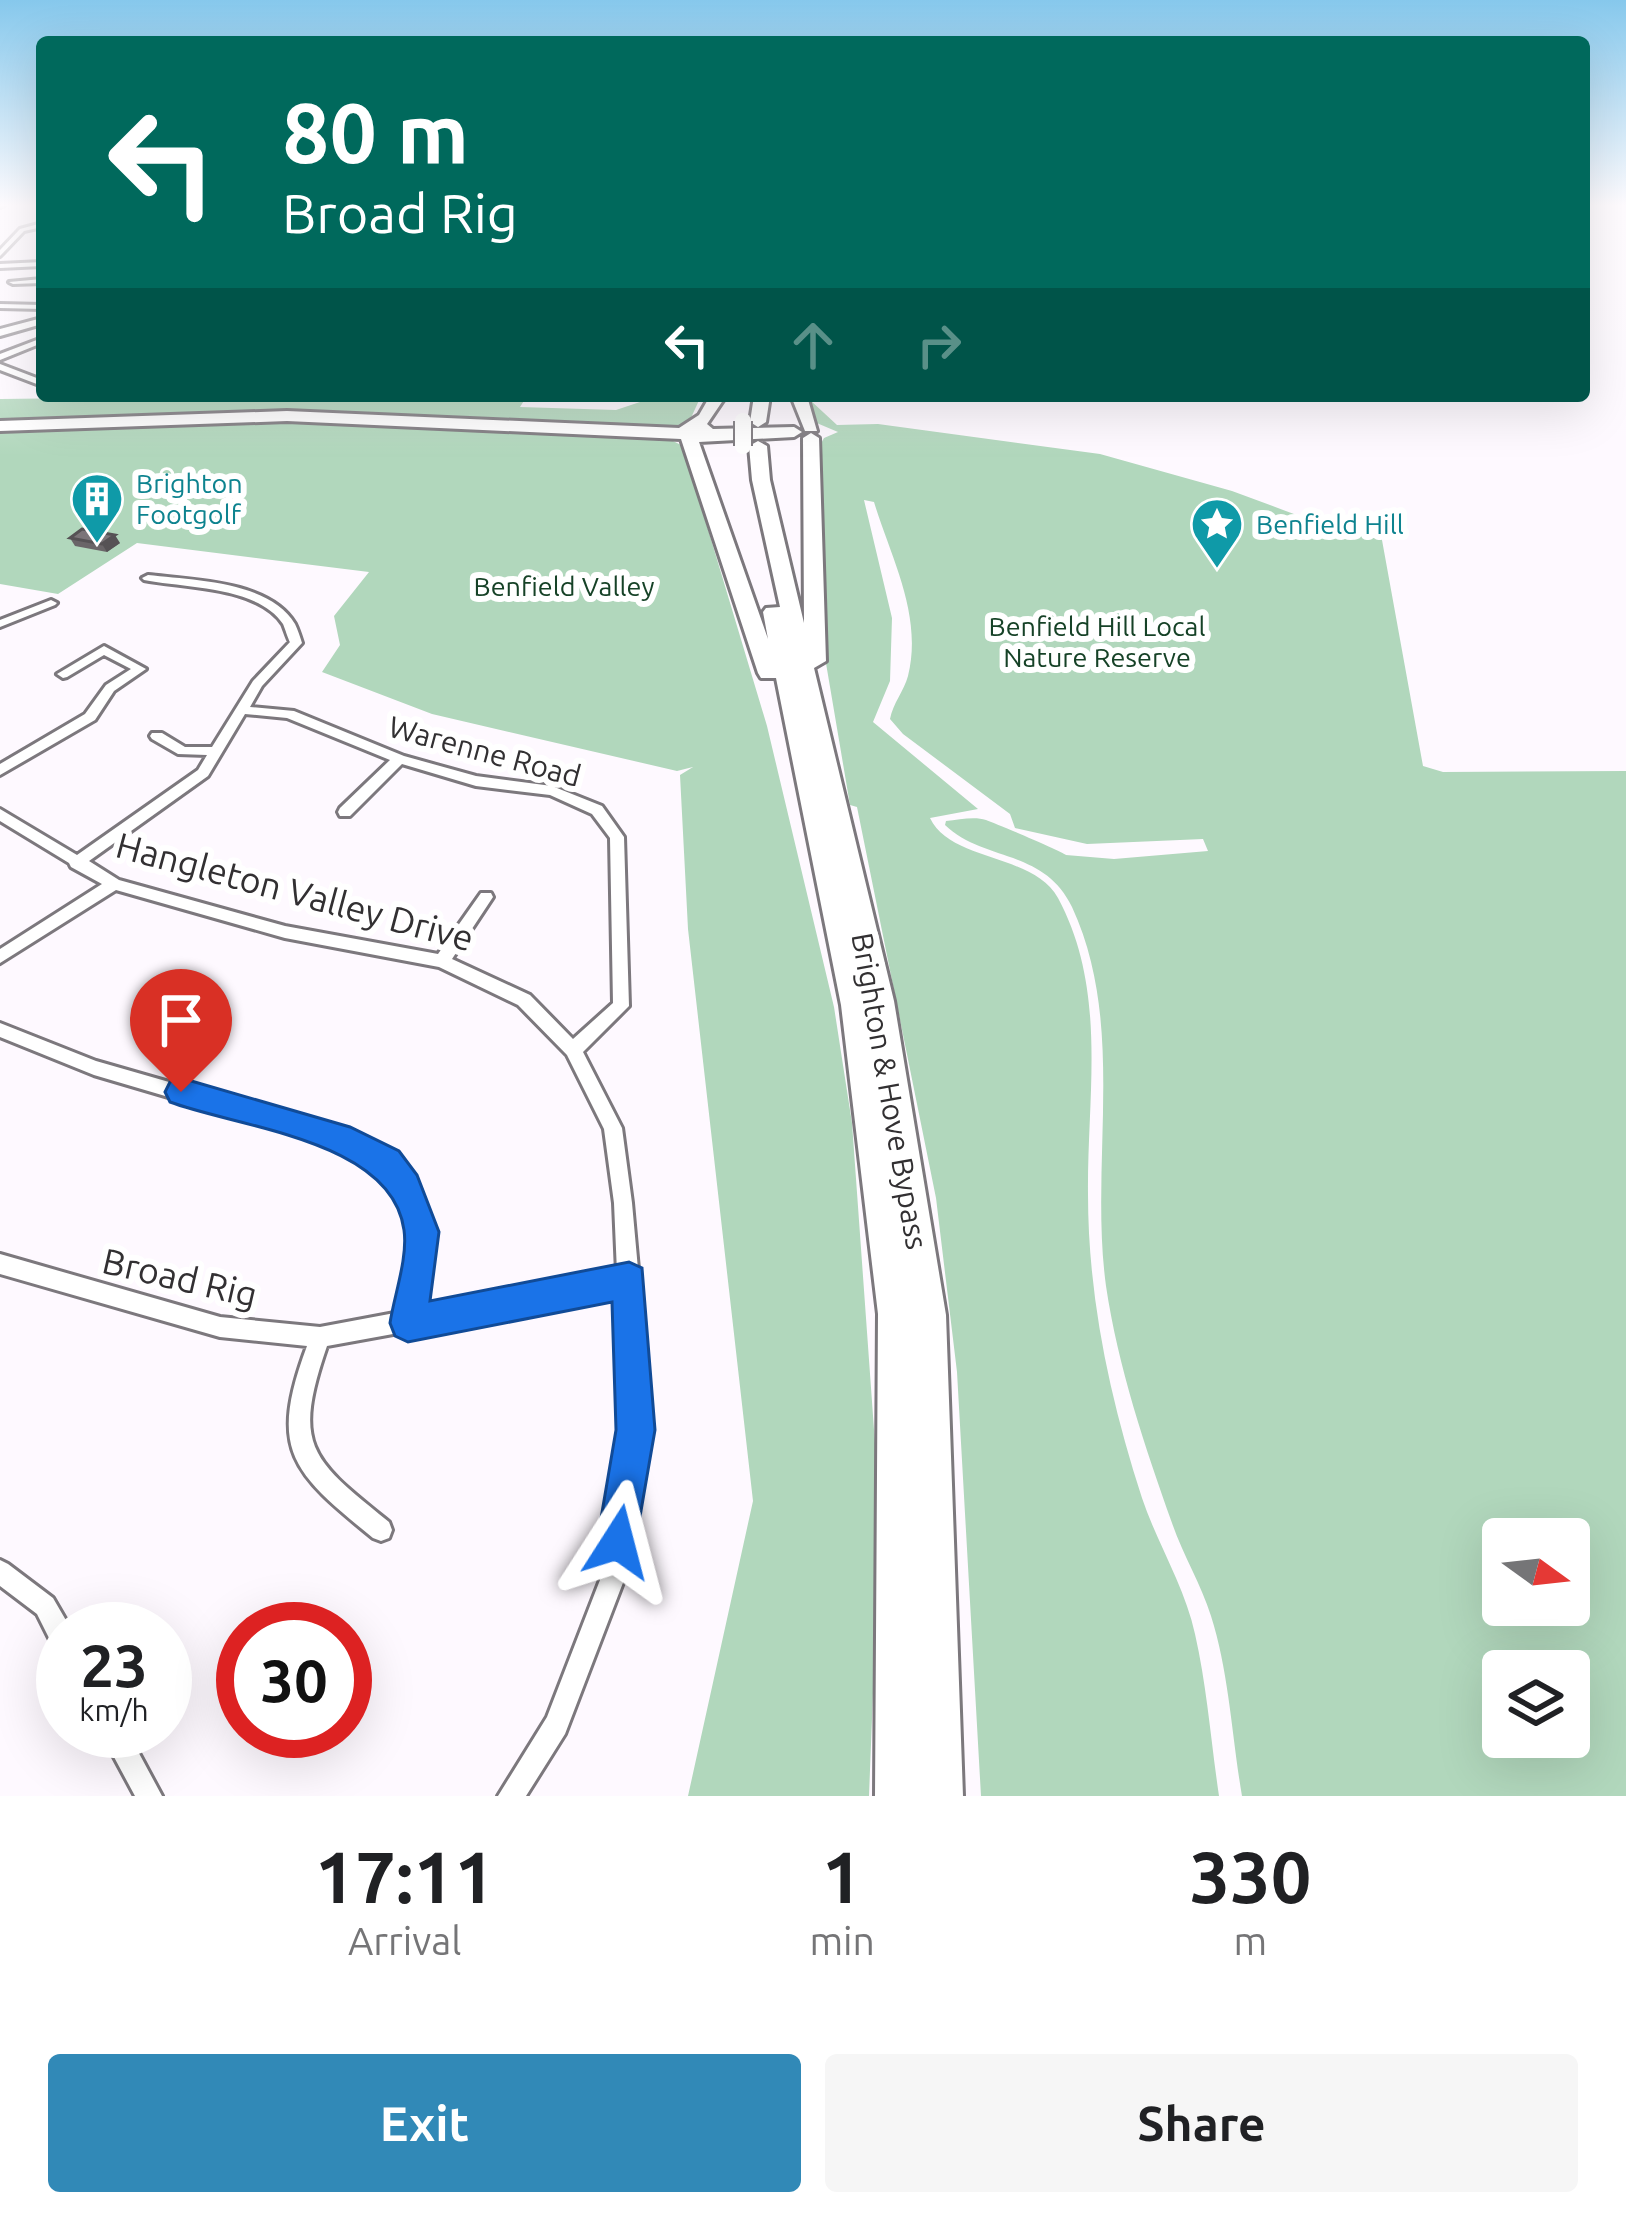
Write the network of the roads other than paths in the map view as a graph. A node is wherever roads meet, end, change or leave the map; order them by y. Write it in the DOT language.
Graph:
graph roads {
  1 [pos="0,306"];
  2 [pos="36,307"];
  3 [pos="36,323"];
  4 [pos="0,333"];
  5 [pos="36,342"];
  6 [pos="0,357"];
  7 [pos="0,367"];
  8 [pos="21,372"];
  9 [pos="0,380"];
  10 [pos="36,380"];
  11 [pos="714,402"];
  12 [pos="748,402"];
  13 [pos="759,402"];
  14 [pos="800,402"];
  15 [pos="750,422"];
  16 [pos="0,426"];
  17 [pos="805,432"];
  18 [pos="693,434"];
  19 [pos="750,446"];
  20 [pos="148,578"];
  21 [pos="51,603"];
  22 [pos="0,624"];
  23 [pos="63,674"];
  24 [pos="242,710"];
  25 [pos="818,730"];
  26 [pos="157,736"];
  27 [pos="216,751"];
  28 [pos="399,759"];
  29 [pos="0,770"];
  30 [pos="806,785"];
  31 [pos="345,812"];
  32 [pos="0,814"];
  33 [pos="76,863"];
  34 [pos="114,884"];
  35 [pos="486,898"];
  36 [pos="0,957"];
  37 [pos="442,961"];
  38 [pos="0,1030"];
  39 [pos="573,1050"];
  40 [pos="0,1264"];
  41 [pos="629,1280"];
  42 [pos="408,1323"];
  43 [pos="320,1337"];
  44 [pos="381,1530"];
  45 [pos="0,1572"];
  46 [pos="40,1602"];
  47 [pos="128,1758"];
  48 [pos="149,1796"];
  49 [pos="511,1796"];
  50 [pos="898,1796"];
  51 [pos="940,1796"];
  1 -- 2 [label="street"];
  3 -- 4 [label="street"];
  5 -- 6 [label="street"];
  7 -- 8 [label="street"];
  8 -- 9 [label="street"];
  8 -- 10 [label="street"];
  11 -- 18 [label="highway"];
  12 -- 15 [label="highway, Brighton & Hove Bypass"];
  13 -- 15 [label="highway, Brighton & Hove Bypass"];
  14 -- 17 [label="highway"];
  15 -- 19 [label="highway, Brighton & Hove Bypass"];
  16 -- 18 [label="highway"];
  17 -- 18 [label="highway"];
  17 -- 25 [label="highway"];
  18 -- 30 [label="highway"];
  19 -- 25 [label="highway, Brighton & Hove Bypass"];
  19 -- 30 [label="highway, Brighton & Hove Bypass"];
  20 -- 24 [label="street"];
  21 -- 22 [label="street"];
  23 -- 29 [label="street"];
  24 -- 27 [label="street"];
  24 -- 28 [label="street, Warenne Road"];
  25 -- 51 [label="highway, Brighton & Hove Bypass"];
  26 -- 27 [label="street"];
  27 -- 33 [label="street"];
  28 -- 31 [label="street"];
  28 -- 39 [label="street, Warenne Road"];
  30 -- 50 [label="highway, Brighton & Hove Bypass"];
  32 -- 33 [label="street, Hangleton Valley Drive"];
  33 -- 34 [label="street, Hangleton Valley Drive"];
  34 -- 36 [label="street"];
  34 -- 37 [label="street, Hangleton Valley Drive"];
  35 -- 37 [label="street"];
  37 -- 39 [label="street, Hangleton Valley Drive"];
  38 -- 42 [label="street"];
  39 -- 41 [label="street, Hangleton Valley Drive"];
  40 -- 43 [label="street, Broad Rig"];
  41 -- 42 [label="street, Broad Rig"];
  41 -- 49 [label="street, Hangleton Valley Drive"];
  42 -- 43 [label="street, Broad Rig"];
  43 -- 44 [label="street"];
  45 -- 46 [label="street"];
  47 -- 48 [label="street"];
}
